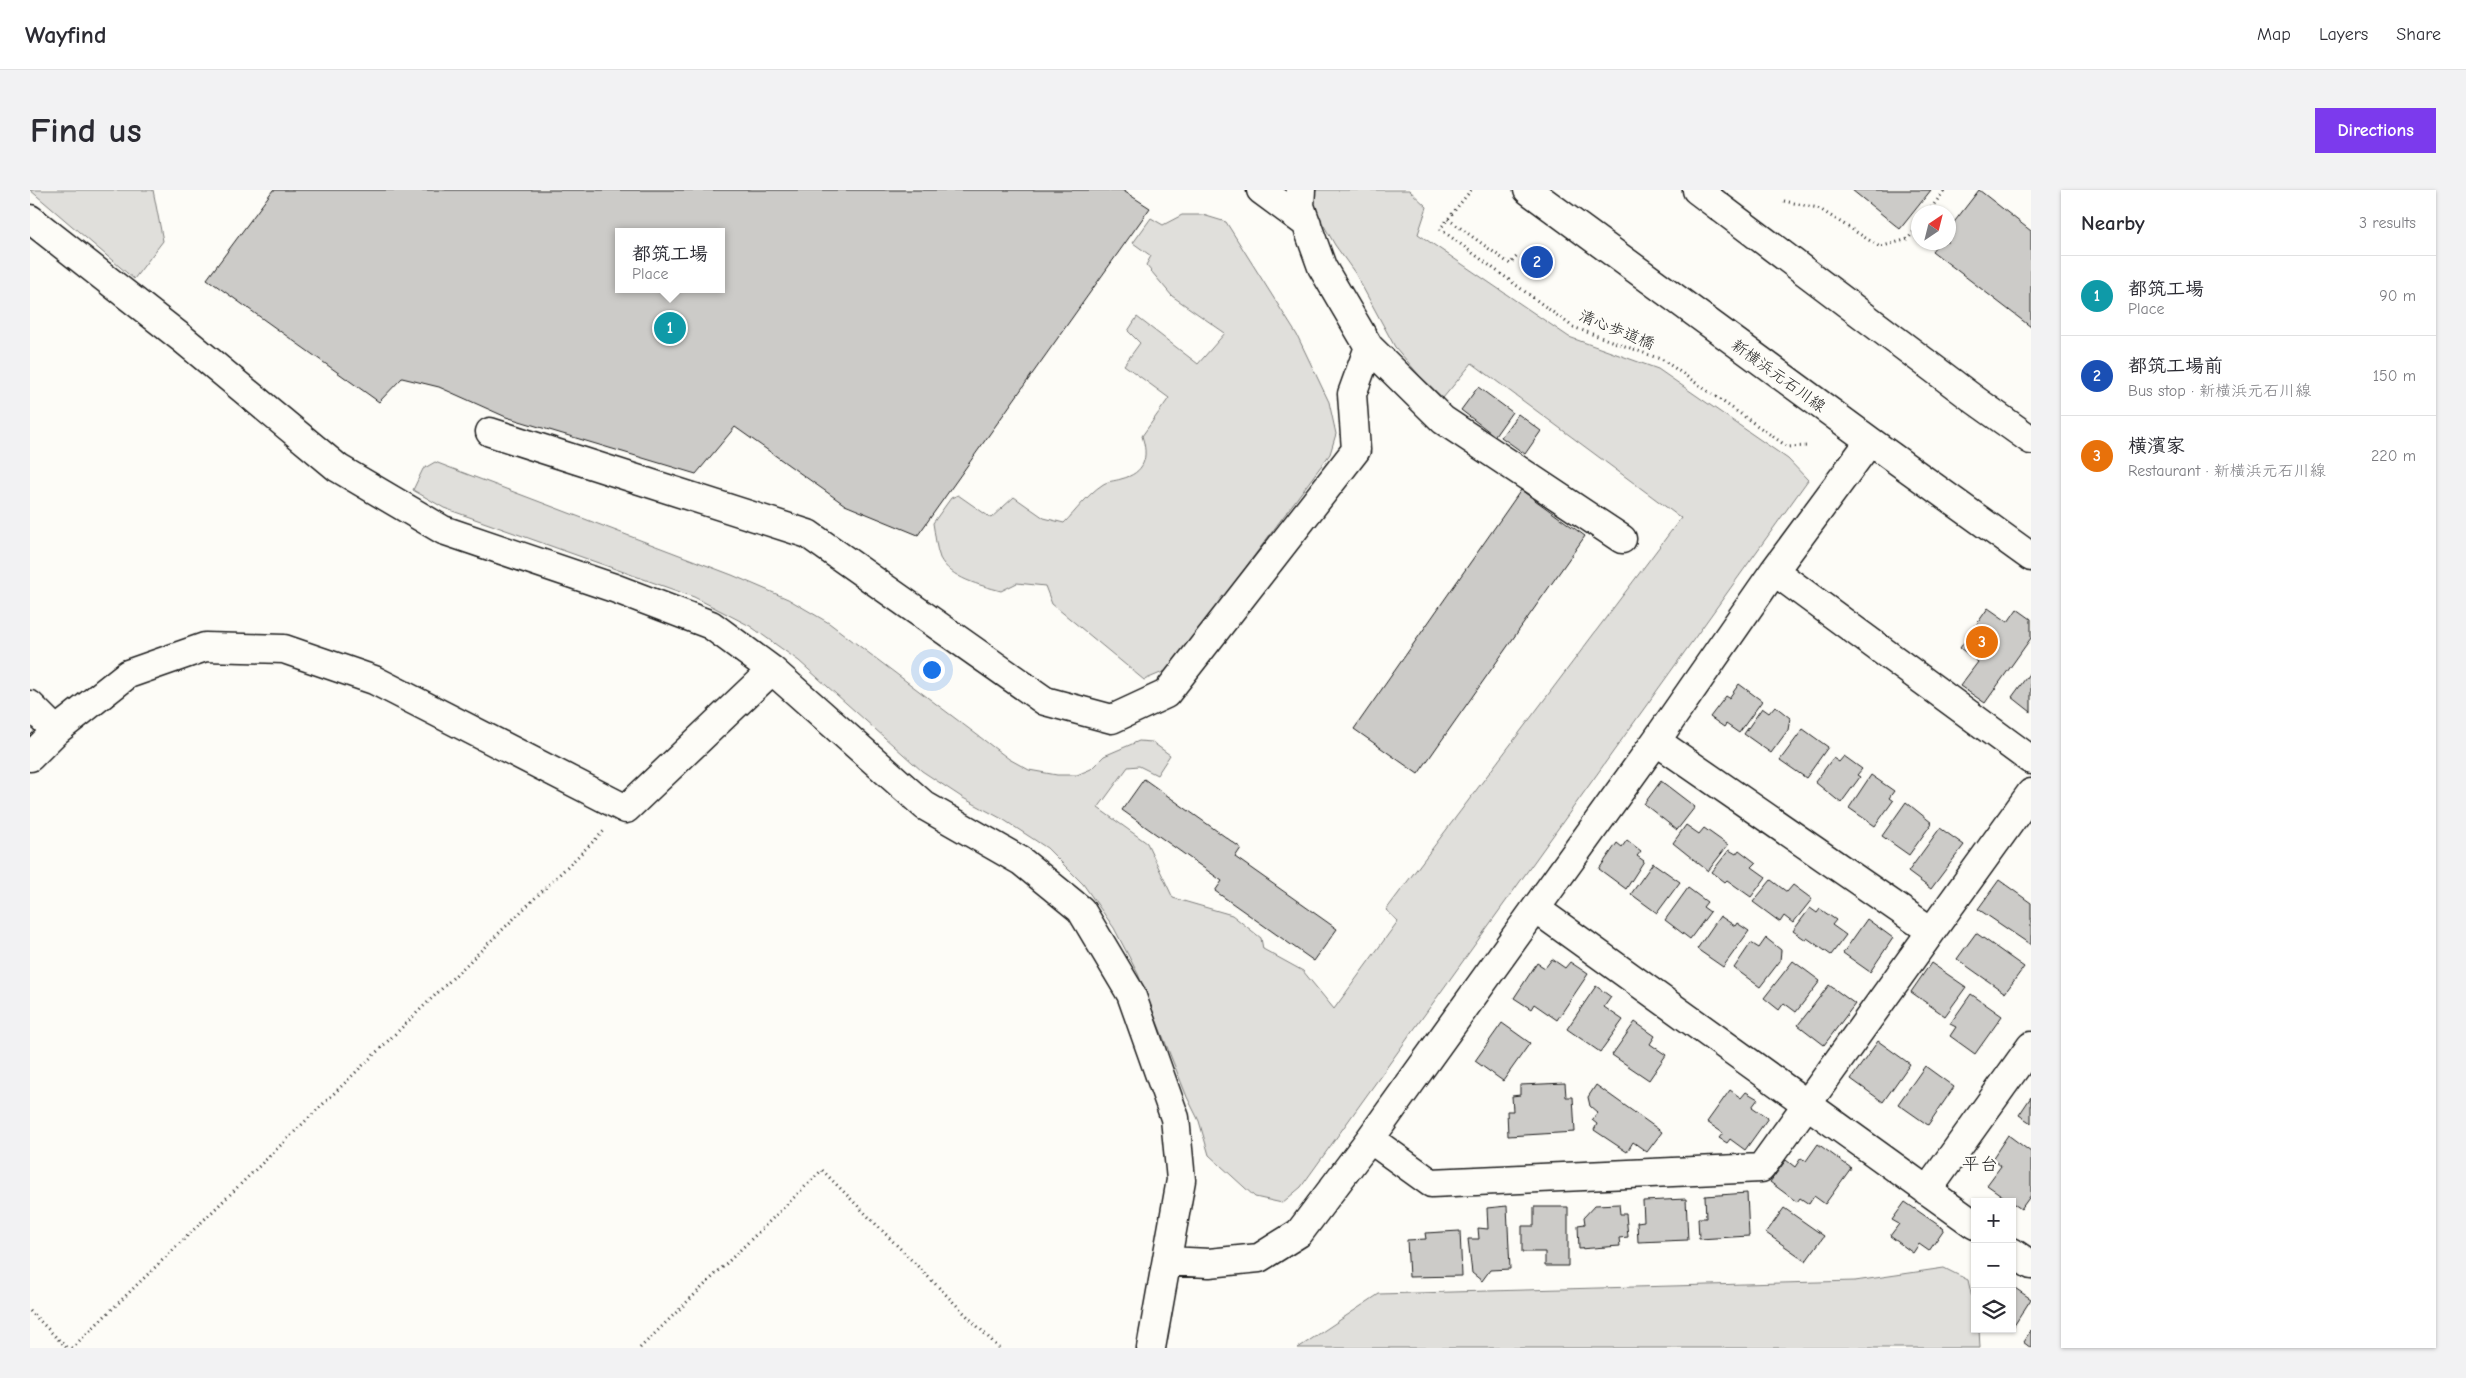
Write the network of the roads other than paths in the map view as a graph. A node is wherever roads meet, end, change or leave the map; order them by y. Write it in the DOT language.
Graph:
graph roads {
  1 [pos="1261,190"];
  2 [pos="1301,190"];
  3 [pos="1528,190"];
  4 [pos="1697,190"];
  5 [pos="30,219"];
  6 [pos="1307,224"];
  7 [pos="1369,347"];
  8 [pos="490,432"];
  9 [pos="2031,440"];
  10 [pos="1870,442"];
  11 [pos="1622,538"];
  12 [pos="2031,557"];
  13 [pos="1774,571"];
  14 [pos="772,670"];
  15 [pos="30,705"];
  16 [pos="56,732"];
  17 [pos="1656,740"];
  18 [pos="30,757"];
  19 [pos="2031,760"];
  20 [pos="2031,793"];
  21 [pos="1536,909"];
  22 [pos="1931,930"];
  23 [pos="2031,1046"];
  24 [pos="1808,1105"];
  25 [pos="1370,1139"];
  26 [pos="1927,1191"];
  27 [pos="1971,1222"];
  28 [pos="2016,1255"];
  29 [pos="1167,1261"];
  30 [pos="2031,1265"];
  31 [pos="1151,1348"];
  1 -- 6 [label="street"];
  2 -- 6 [label="street"];
  3 -- 10 [label="street, 新横浜元石川線"];
  4 -- 9 [label="street"];
  5 -- 14 [label="street"];
  6 -- 7 [label="street"];
  7 -- 8 [label="street"];
  7 -- 11 [label="street"];
  10 -- 12 [label="street, 新横浜元石川線"];
  10 -- 13 [label="street"];
  13 -- 17 [label="street"];
  13 -- 19 [label="street"];
  14 -- 16 [label="street"];
  14 -- 29 [label="street"];
  15 -- 16 [label="street"];
  16 -- 18 [label="street"];
  17 -- 21 [label="street"];
  17 -- 22 [label="street"];
  20 -- 22 [label="street"];
  21 -- 24 [label="street"];
  21 -- 25 [label="street"];
  22 -- 24 [label="street"];
  23 -- 26 [label="street"];
  24 -- 25 [label="street"];
  24 -- 26 [label="street"];
  25 -- 29 [label="street"];
  26 -- 27 [label="street"];
  28 -- 30 [label="street"];
  29 -- 31 [label="street"];
}
